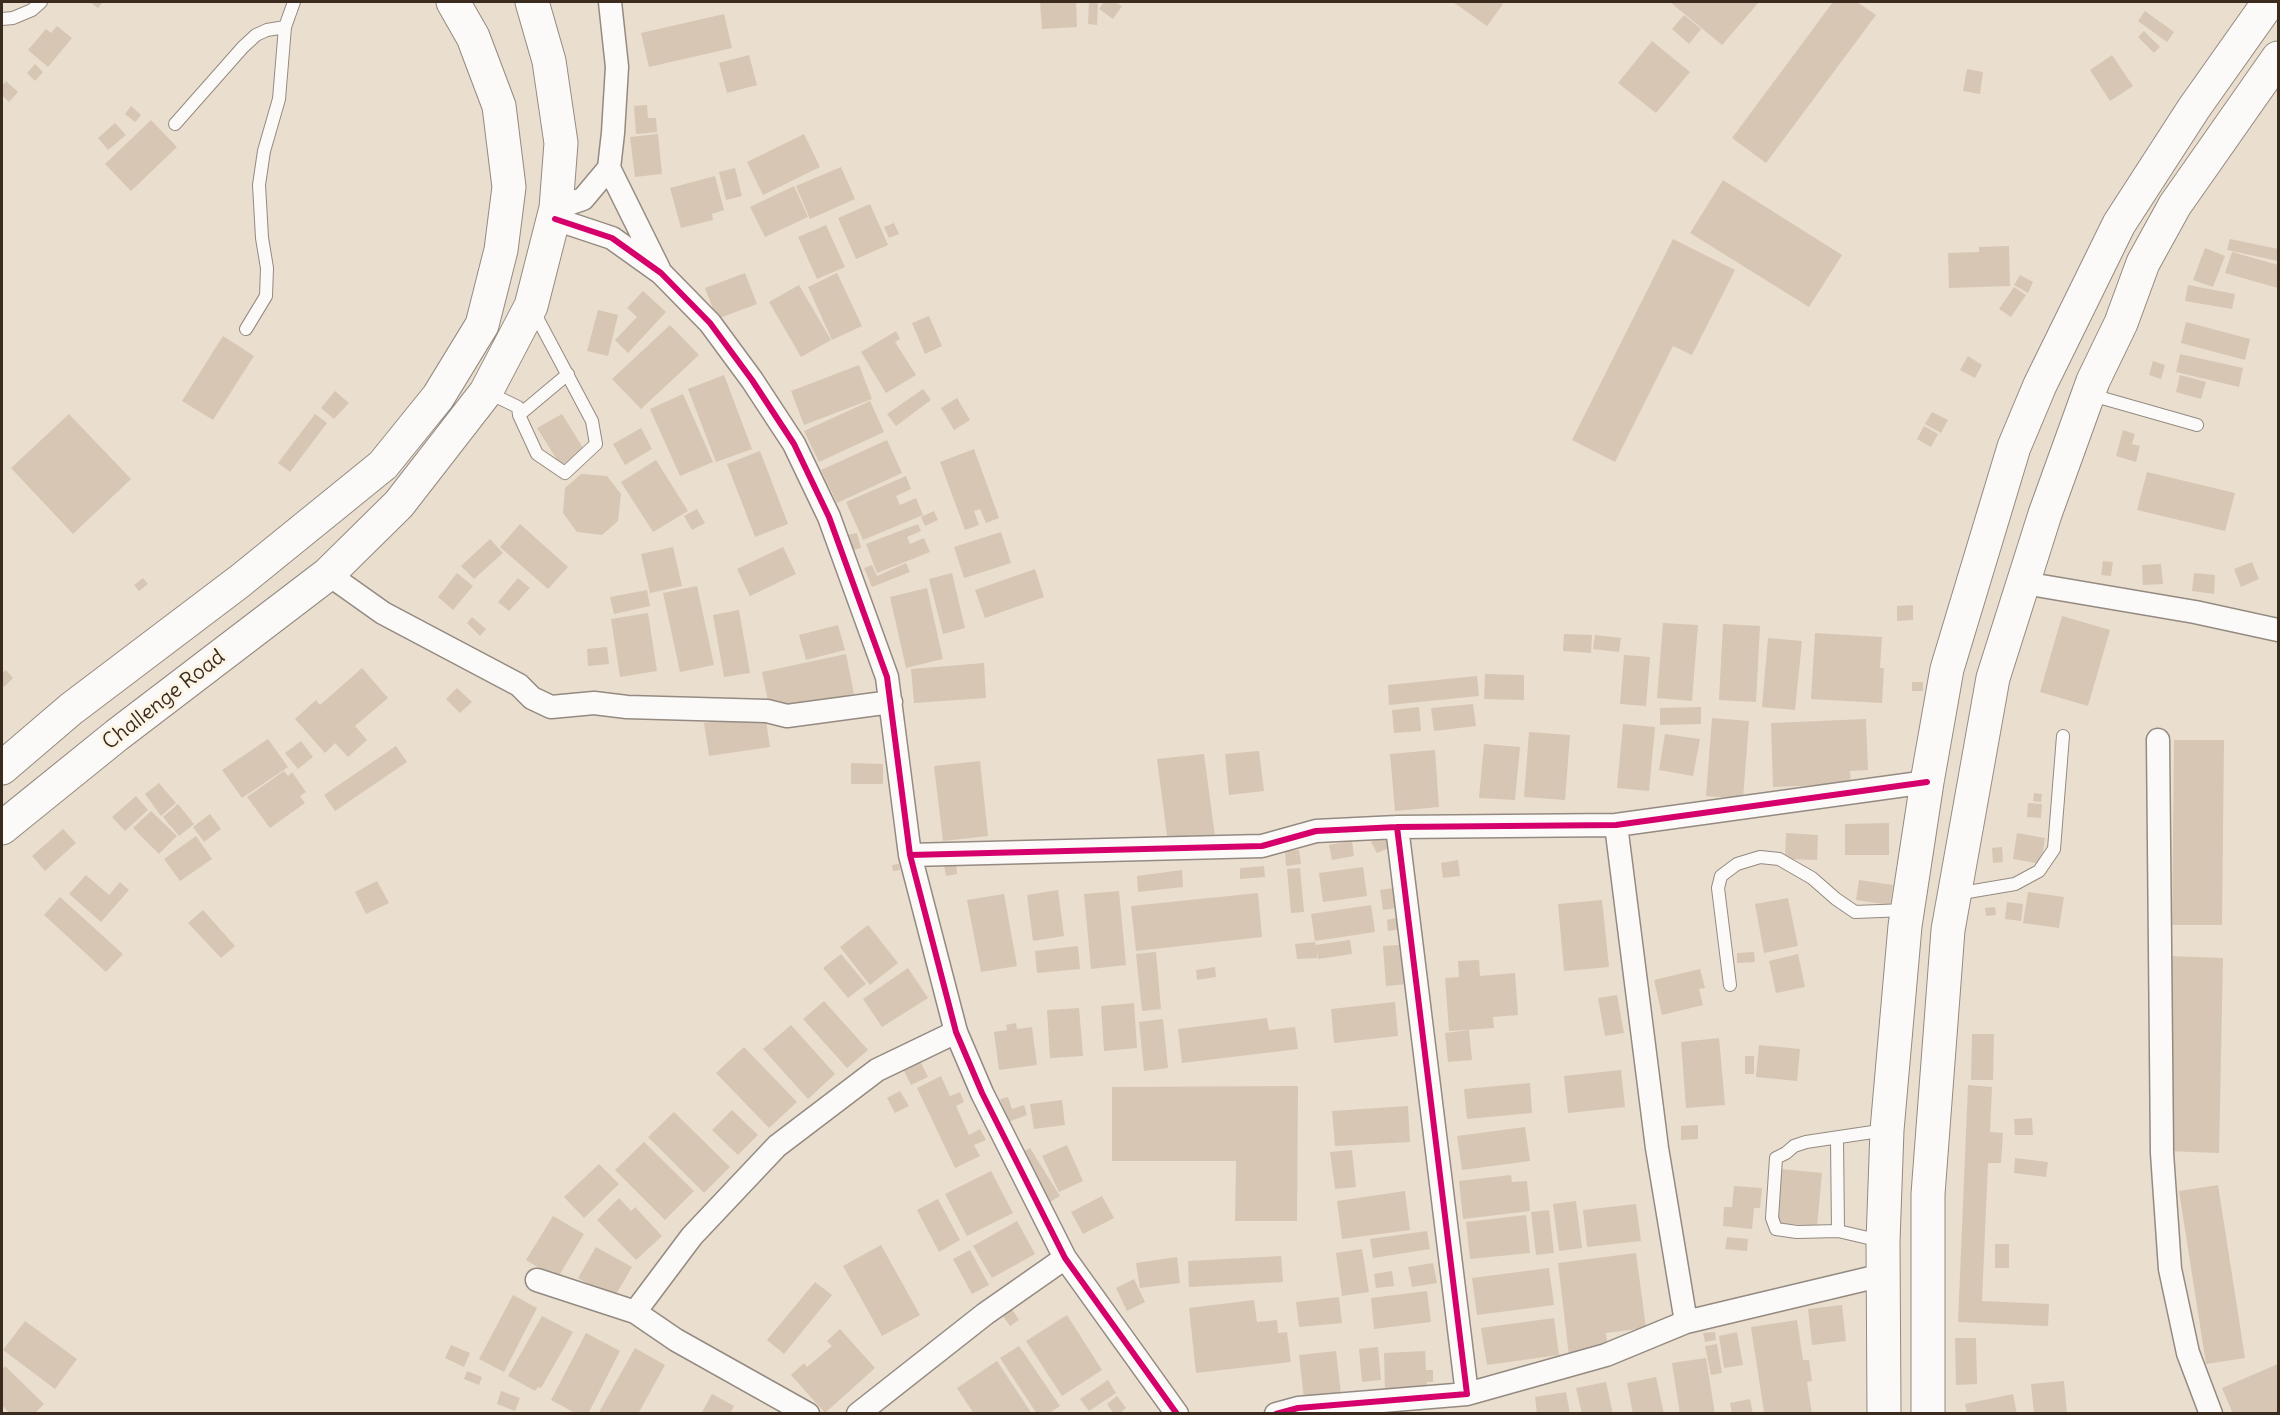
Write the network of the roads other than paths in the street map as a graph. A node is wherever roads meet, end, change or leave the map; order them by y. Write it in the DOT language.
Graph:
graph roads {
  1 [pos="41,2"];
  2 [pos="294,2"];
  3 [pos="453,2"];
  4 [pos="532,2"];
  5 [pos="610,2"];
  6 [pos="2269,2"];
  7 [pos="2,19"];
  8 [pos="285,27"];
  9 [pos="2278,58"];
  10 [pos="176,124"];
  11 [pos="609,168"];
  12 [pos="556,214"];
  13 [pos="661,273"];
  14 [pos="531,306"];
  15 [pos="246,329"];
  16 [pos="568,374"];
  17 [pos="486,392"];
  18 [pos="2088,394"];
  19 [pos="519,415"];
  20 [pos="2197,425"];
  21 [pos="328,574"];
  22 [pos="2024,583"];
  23 [pos="2278,630"];
  24 [pos="891,702"];
  25 [pos="2063,736"];
  26 [pos="2158,740"];
  27 [pos="2,768"];
  28 [pos="1926,782"];
  29 [pos="1616,825"];
  30 [pos="1398,827"];
  31 [pos="2,828"];
  32 [pos="910,855"];
  33 [pos="1954,894"];
  34 [pos="1907,910"];
  35 [pos="1730,985"];
  36 [pos="956,1032"];
  37 [pos="1887,1130"];
  38 [pos="1837,1139"];
  39 [pos="1838,1231"];
  40 [pos="1883,1241"];
  41 [pos="1065,1258"];
  42 [pos="1883,1275"];
  43 [pos="537,1280"];
  44 [pos="635,1312"];
  45 [pos="1686,1322"];
  46 [pos="1467,1394"];
  47 [pos="808,1413"];
  48 [pos="858,1413"];
  49 [pos="1177,1413"];
  50 [pos="1276,1413"];
  51 [pos="1884,1413"];
  52 [pos="1928,1413"];
  53 [pos="2211,1413"];
  1 -- 7 [label="lane"];
  2 -- 8 [label="lane"];
  3 -- 27 [label="main road"];
  4 -- 12 [label="main road, Challenge Road"];
  5 -- 11 [label="street"];
  6 -- 28 [label="main road"];
  8 -- 10 [label="lane"];
  8 -- 15 [label="lane"];
  9 -- 18 [label="main road"];
  11 -- 12 [label="street"];
  11 -- 13 [label="street"];
  12 -- 13 [label="street"];
  12 -- 14 [label="main road, Challenge Road"];
  13 -- 24 [label="street"];
  14 -- 16 [label="lane"];
  14 -- 17 [label="main road, Challenge Road"];
  16 -- 19 [label="lane"];
  16 -- 19 [label="lane"];
  17 -- 19 [label="lane"];
  17 -- 21 [label="main road, Challenge Road"];
  18 -- 20 [label="lane"];
  18 -- 22 [label="main road"];
  21 -- 24 [label="street"];
  21 -- 31 [label="main road, Challenge Road"];
  22 -- 23 [label="street"];
  22 -- 33 [label="main road"];
  24 -- 32 [label="street"];
  25 -- 33 [label="lane"];
  26 -- 53 [label="street"];
  28 -- 29 [label="street"];
  28 -- 34 [label="main road"];
  29 -- 30 [label="street"];
  29 -- 45 [label="street"];
  30 -- 32 [label="street"];
  30 -- 46 [label="street"];
  32 -- 36 [label="street"];
  33 -- 52 [label="main road"];
  34 -- 35 [label="lane"];
  34 -- 37 [label="main road"];
  36 -- 41 [label="street"];
  36 -- 44 [label="street"];
  37 -- 38 [label="lane"];
  37 -- 40 [label="main road"];
  38 -- 39 [label="lane"];
  38 -- 39 [label="lane"];
  39 -- 40 [label="lane"];
  40 -- 42 [label="main road"];
  41 -- 48 [label="street"];
  41 -- 49 [label="street"];
  42 -- 45 [label="street"];
  42 -- 51 [label="main road"];
  43 -- 44 [label="street"];
  44 -- 47 [label="street"];
  45 -- 46 [label="street"];
  46 -- 50 [label="street"];
}
